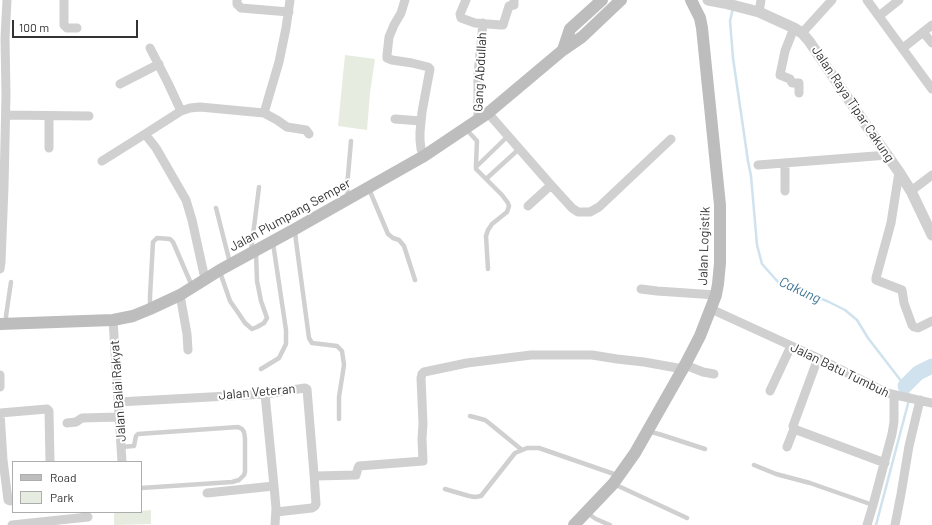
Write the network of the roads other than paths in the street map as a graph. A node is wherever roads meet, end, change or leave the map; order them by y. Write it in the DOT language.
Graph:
graph roads {
  1 [pos="7,0"];
  2 [pos="64,0"];
  3 [pos="237,0"];
  4 [pos="290,0"];
  5 [pos="405,0"];
  6 [pos="466,0"];
  7 [pos="514,0"];
  8 [pos="602,0"];
  9 [pos="620,0"];
  10 [pos="691,0"];
  11 [pos="708,0"];
  12 [pos="761,0"];
  13 [pos="832,0"];
  14 [pos="867,0"];
  15 [pos="899,0"];
  16 [pos="288,12"];
  17 [pos="759,12"];
  18 [pos="879,16"];
  19 [pos="483,23"];
  20 [pos="932,25"];
  21 [pos="76,28"];
  22 [pos="798,30"];
  23 [pos="923,32"];
  24 [pos="932,43"];
  25 [pos="150,48"];
  26 [pos="903,48"];
  27 [pos="563,50"];
  28 [pos="159,64"];
  29 [pos="3,71"];
  30 [pos="120,84"];
  31 [pos="932,89"];
  32 [pos="799,93"];
  33 [pos="181,111"];
  34 [pos="264,113"];
  35 [pos="488,113"];
  36 [pos="6,115"];
  37 [pos="49,116"];
  38 [pos="89,116"];
  39 [pos="395,120"];
  40 [pos="478,120"];
  41 [pos="421,122"];
  42 [pos="466,128"];
  43 [pos="145,134"];
  44 [pos="309,134"];
  45 [pos="508,136"];
  46 [pos="671,139"];
  47 [pos="351,141"];
  48 [pos="49,148"];
  49 [pos="519,148"];
  50 [pos="888,155"];
  51 [pos="424,156"];
  52 [pos="102,161"];
  53 [pos="785,164"];
  54 [pos="758,165"];
  55 [pos="476,166"];
  56 [pos="899,172"];
  57 [pos="932,175"];
  58 [pos="486,179"];
  59 [pos="551,185"];
  60 [pos="259,187"];
  61 [pos="369,187"];
  62 [pos="785,191"];
  63 [pos="911,191"];
  64 [pos="348,199"];
  65 [pos="528,206"];
  66 [pos="216,208"];
  67 [pos="2,219"];
  68 [pos="295,229"];
  69 [pos="932,235"];
  70 [pos="272,242"];
  71 [pos="253,252"];
  72 [pos="231,264"];
  73 [pos="0,269"];
  74 [pos="488,269"];
  75 [pos="220,270"];
  76 [pos="204,279"];
  77 [pos="415,280"];
  78 [pos="11,282"];
  79 [pos="192,287"];
  80 [pos="641,289"];
  81 [pos="180,295"];
  82 [pos="716,295"];
  83 [pos="150,309"];
  84 [pos="711,309"];
  85 [pos="113,320"];
  86 [pos="932,321"];
  87 [pos="3,324"];
  88 [pos="791,346"];
  89 [pos="188,350"];
  90 [pos="818,358"];
  91 [pos="684,367"];
  92 [pos="261,369"];
  93 [pos="0,374"];
  94 [pos="714,374"];
  95 [pos="0,387"];
  96 [pos="770,391"];
  97 [pos="265,394"];
  98 [pos="898,396"];
  99 [pos="916,400"];
  100 [pos="118,402"];
  101 [pos="932,403"];
  102 [pos="0,413"];
  103 [pos="470,416"];
  104 [pos="120,417"];
  105 [pos="339,419"];
  106 [pos="67,423"];
  107 [pos="793,428"];
  108 [pos="647,431"];
  109 [pos="121,446"];
  110 [pos="787,447"];
  111 [pos="706,449"];
  112 [pos="522,450"];
  113 [pos="50,461"];
  114 [pos="122,461"];
  115 [pos="885,463"];
  116 [pos="754,465"];
  117 [pos="315,475"];
  118 [pos="615,481"];
  119 [pos="274,486"];
  120 [pos="142,488"];
  121 [pos="445,489"];
  122 [pos="207,493"];
  123 [pos="12,500"];
  124 [pos="873,505"];
  125 [pos="276,512"];
  126 [pos="586,512"];
  127 [pos="88,518"];
  128 [pos="687,518"];
  129 [pos="12,525"];
  130 [pos="275,525"];
  131 [pos="574,525"];
  132 [pos="610,525"];
  133 [pos="867,525"];
  134 [pos="895,525"];
  1 -- 29 [label="street"];
  2 -- 21 [label="street"];
  3 -- 16 [label="street"];
  4 -- 16 [label="street"];
  5 -- 41 [label="street"];
  6 -- 19 [label="street"];
  7 -- 19 [label="street"];
  8 -- 27 [label="main road"];
  9 -- 27 [label="main road, Jalan Plumpang Semper"];
  10 -- 82 [label="main road, Jalan Logistik"];
  11 -- 17 [label="street, Jalan Raya Tipar Cakung"];
  12 -- 17 [label="street"];
  13 -- 22 [label="street"];
  14 -- 18 [label="street"];
  15 -- 18 [label="street"];
  16 -- 34 [label="street"];
  17 -- 22 [label="street, Jalan Raya Tipar Cakung"];
  18 -- 26 [label="street"];
  19 -- 40 [label="street, Gang Abdullah"];
  20 -- 23 [label="street"];
  22 -- 32 [label="street"];
  22 -- 50 [label="street, Jalan Raya Tipar Cakung"];
  23 -- 24 [label="street"];
  23 -- 26 [label="street"];
  25 -- 28 [label="street"];
  26 -- 31 [label="street"];
  27 -- 35 [label="main road, Jalan Plumpang Semper"];
  28 -- 30 [label="street"];
  28 -- 33 [label="street"];
  29 -- 36 [label="street"];
  33 -- 34 [label="street"];
  33 -- 43 [label="street"];
  34 -- 44 [label="street"];
  35 -- 40 [label="main road, Jalan Plumpang Semper"];
  35 -- 45 [label="street"];
  36 -- 37 [label="street"];
  36 -- 67 [label="street"];
  37 -- 38 [label="street"];
  37 -- 48 [label="street"];
  39 -- 41 [label="street"];
  40 -- 42 [label="main road, Jalan Plumpang Semper"];
  41 -- 51 [label="street"];
  42 -- 51 [label="main road, Jalan Plumpang Semper"];
  42 -- 55 [label="lane"];
  43 -- 52 [label="street"];
  43 -- 76 [label="street"];
  45 -- 49 [label="street"];
  45 -- 55 [label="lane"];
  46 -- 59 [label="street"];
  47 -- 64 [label="lane"];
  49 -- 58 [label="lane"];
  49 -- 59 [label="street"];
  50 -- 53 [label="street"];
  50 -- 56 [label="street, Jalan Raya Tipar Cakung"];
  51 -- 61 [label="main road, Jalan Plumpang Semper"];
  53 -- 54 [label="street"];
  53 -- 62 [label="street"];
  55 -- 58 [label="lane"];
  56 -- 63 [label="street, Jalan Raya Tipar Cakung"];
  56 -- 86 [label="street"];
  57 -- 63 [label="street"];
  58 -- 74 [label="lane"];
  59 -- 65 [label="street"];
  60 -- 71 [label="lane"];
  61 -- 64 [label="main road, Jalan Plumpang Semper"];
  61 -- 77 [label="lane"];
  63 -- 69 [label="street, Jalan Raya Tipar Cakung"];
  64 -- 68 [label="main road, Jalan Plumpang Semper"];
  66 -- 72 [label="lane"];
  67 -- 73 [label="street"];
  68 -- 70 [label="main road, Jalan Plumpang Semper"];
  68 -- 105 [label="lane"];
  70 -- 71 [label="main road, Jalan Plumpang Semper"];
  70 -- 92 [label="lane"];
  71 -- 72 [label="main road, Jalan Plumpang Semper"];
  71 -- 75 [label="lane"];
  72 -- 75 [label="main road, Jalan Plumpang Semper"];
  75 -- 76 [label="main road, Jalan Plumpang Semper"];
  76 -- 79 [label="main road, Jalan Plumpang Semper"];
  78 -- 87 [label="lane"];
  79 -- 81 [label="main road, Jalan Plumpang Semper"];
  79 -- 83 [label="lane"];
  80 -- 82 [label="street"];
  81 -- 83 [label="main road, Jalan Plumpang Semper"];
  81 -- 89 [label="street"];
  82 -- 84 [label="main road, Jalan Logistik"];
  83 -- 85 [label="main road, Jalan Plumpang Semper"];
  84 -- 88 [label="street, Jalan Batu Tumbuh"];
  84 -- 91 [label="main road, Jalan Logistik"];
  85 -- 87 [label="main road, Jalan Plumpang Semper"];
  85 -- 100 [label="street, Jalan Balai Rakyat"];
  88 -- 90 [label="street, Jalan Batu Tumbuh"];
  88 -- 96 [label="street"];
  90 -- 98 [label="street, Jalan Batu Tumbuh"];
  90 -- 107 [label="street"];
  91 -- 94 [label="street"];
  91 -- 108 [label="main road, Jalan Logistik"];
  91 -- 117 [label="street"];
  93 -- 95 [label="street"];
  97 -- 100 [label="street, Jalan Veteran"];
  97 -- 117 [label="street, Jalan Veteran"];
  97 -- 119 [label="street"];
  98 -- 99 [label="street"];
  98 -- 115 [label="street, Jalan Batu Tumbuh"];
  99 -- 101 [label="street"];
  99 -- 134 [label="street"];
  100 -- 104 [label="street, Jalan Balai Rakyat"];
  102 -- 113 [label="street"];
  102 -- 123 [label="street"];
  103 -- 112 [label="lane"];
  104 -- 106 [label="street"];
  104 -- 109 [label="street, Jalan Balai Rakyat"];
  107 -- 110 [label="street"];
  107 -- 115 [label="street"];
  108 -- 111 [label="lane"];
  108 -- 118 [label="main road, Jalan Logistik"];
  109 -- 114 [label="street, Jalan Balai Rakyat"];
  109 -- 120 [label="lane"];
  112 -- 118 [label="lane"];
  112 -- 121 [label="lane"];
  115 -- 124 [label="street, Jalan Batu Tumbuh"];
  116 -- 124 [label="lane"];
  117 -- 125 [label="street"];
  118 -- 126 [label="main road, Jalan Logistik"];
  118 -- 128 [label="lane"];
  119 -- 122 [label="street"];
  119 -- 125 [label="street"];
  124 -- 133 [label="street, Jalan Batu Tumbuh"];
  125 -- 130 [label="street"];
  126 -- 131 [label="main road, Jalan Logistik"];
  126 -- 132 [label="lane"];
  127 -- 129 [label="street"];
}
